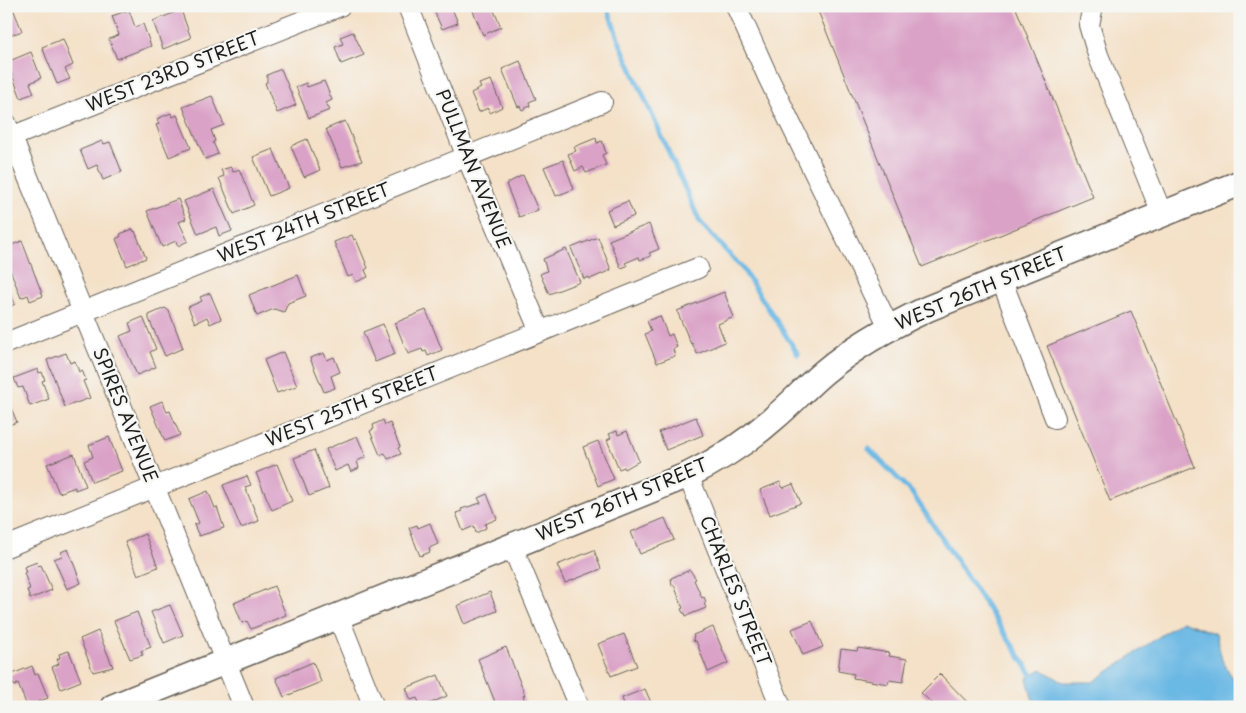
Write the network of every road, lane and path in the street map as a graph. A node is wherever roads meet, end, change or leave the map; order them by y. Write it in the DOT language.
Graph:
graph roads {
  1 [pos="340,6"];
  2 [pos="408,6"];
  3 [pos="736,6"];
  4 [pos="1093,6"];
  5 [pos="602,102"];
  6 [pos="8,133"];
  7 [pos="467,157"];
  8 [pos="1239,185"];
  9 [pos="1162,214"];
  10 [pos="698,268"];
  11 [pos="1001,279"];
  12 [pos="83,312"];
  13 [pos="889,327"];
  14 [pos="540,332"];
  15 [pos="6,343"];
  16 [pos="1055,418"];
  17 [pos="688,475"];
  18 [pos="154,487"];
  19 [pos="512,546"];
  20 [pos="6,547"];
  21 [pos="338,616"];
  22 [pos="226,662"];
  23 [pos="113,707"];
  24 [pos="244,707"];
  25 [pos="374,707"];
  26 [pos="579,707"];
  27 [pos="781,707"];
  1 -- 6 [label="street, WEST 23RD STREET"];
  2 -- 7 [label="street, PULLMAN AVENUE"];
  3 -- 13 [label="street"];
  4 -- 9 [label="street"];
  5 -- 7 [label="street, WEST 24TH STREET"];
  6 -- 12 [label="street, SPIRES AVENUE"];
  7 -- 12 [label="street, WEST 24TH STREET"];
  7 -- 14 [label="street, PULLMAN AVENUE"];
  8 -- 9 [label="main road, WEST 26TH STREET"];
  9 -- 11 [label="main road, WEST 26TH STREET"];
  10 -- 14 [label="street, WEST 25TH STREET"];
  11 -- 13 [label="main road, WEST 26TH STREET"];
  11 -- 16 [label="street"];
  12 -- 15 [label="street, WEST 24TH STREET"];
  12 -- 18 [label="street, SPIRES AVENUE"];
  13 -- 17 [label="main road, WEST 26TH STREET"];
  14 -- 18 [label="street, WEST 25TH STREET"];
  17 -- 19 [label="main road, WEST 26TH STREET"];
  17 -- 27 [label="street, CHARLES STREET"];
  18 -- 20 [label="street, WEST 25TH STREET"];
  18 -- 22 [label="street, SPIRES AVENUE"];
  19 -- 21 [label="main road, WEST 26TH STREET"];
  19 -- 26 [label="street"];
  21 -- 22 [label="main road, WEST 26TH STREET"];
  21 -- 25 [label="street"];
  22 -- 23 [label="main road, WEST 26TH STREET"];
  22 -- 24 [label="street, SPIRES AVENUE"];
}
